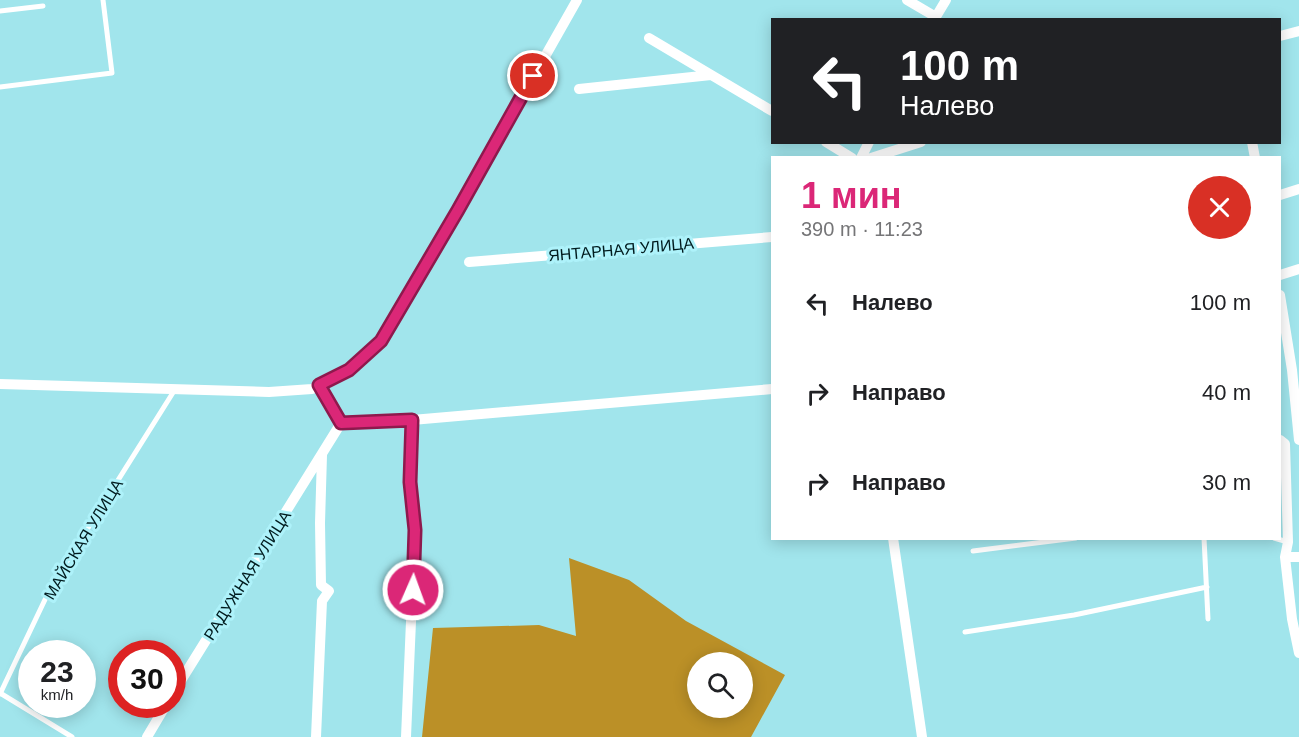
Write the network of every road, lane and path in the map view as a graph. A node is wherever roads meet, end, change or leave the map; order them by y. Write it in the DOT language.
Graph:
graph roads {
  1 [pos="103,0"];
  2 [pos="577,0"];
  3 [pos="907,0"];
  4 [pos="946,0"];
  5 [pos="43,6"];
  6 [pos="0,11"];
  7 [pos="935,18"];
  8 [pos="1299,31"];
  9 [pos="1281,36"];
  10 [pos="649,38"];
  11 [pos="712,75"];
  12 [pos="0,87"];
  13 [pos="579,88"];
  14 [pos="771,110"];
  15 [pos="829,144"];
  16 [pos="915,144"];
  17 [pos="849,156"];
  18 [pos="877,156"];
  19 [pos="1299,189"];
  20 [pos="1281,195"];
  21 [pos="771,237"];
  22 [pos="469,262"];
  23 [pos="1299,269"];
  24 [pos="1281,274"];
  25 [pos="1281,300"];
  26 [pos="1296,370"];
  27 [pos="1281,372"];
  28 [pos="0,384"];
  29 [pos="319,385"];
  30 [pos="175,389"];
  31 [pos="771,389"];
  32 [pos="412,420"];
  33 [pos="341,423"];
  34 [pos="1299,440"];
  35 [pos="1281,441"];
  36 [pos="322,455"];
  37 [pos="893,540"];
  38 [pos="1060,540"];
  39 [pos="1204,540"];
  40 [pos="1281,540"];
  41 [pos="1288,542"];
  42 [pos="973,551"];
  43 [pos="1286,557"];
  44 [pos="1299,557"];
  45 [pos="1207,586"];
  46 [pos="1208,619"];
  47 [pos="965,632"];
  48 [pos="1298,648"];
  49 [pos="186,673"];
  50 [pos="0,693"];
  51 [pos="158,718"];
  52 [pos="316,736"];
  53 [pos="72,737"];
  54 [pos="147,737"];
  55 [pos="406,737"];
  56 [pos="922,737"];
  1 -- 12 [label="lane"];
  2 -- 29 [label="street"];
  3 -- 7 [label="street"];
  4 -- 7 [label="street"];
  5 -- 6 [label="lane"];
  8 -- 9 [label="street"];
  10 -- 11 [label="street"];
  11 -- 13 [label="street"];
  11 -- 14 [label="street"];
  15 -- 17 [label="street"];
  16 -- 18 [label="street"];
  19 -- 20 [label="street"];
  21 -- 22 [label="street, ЯНТАРНАЯ УЛИЦА"];
  23 -- 24 [label="street"];
  25 -- 26 [label="street"];
  26 -- 27 [label="street"];
  26 -- 34 [label="street"];
  28 -- 30 [label="street"];
  29 -- 30 [label="street"];
  29 -- 33 [label="lane"];
  30 -- 50 [label="lane, МАЙСКАЯ УЛИЦА"];
  31 -- 32 [label="street"];
  32 -- 33 [label="street"];
  32 -- 55 [label="street"];
  33 -- 36 [label="street, РАДУЖНАЯ УЛИЦА"];
  35 -- 41 [label="street"];
  36 -- 49 [label="street, РАДУЖНАЯ УЛИЦА"];
  36 -- 52 [label="street"];
  37 -- 56 [label="street"];
  38 -- 42 [label="lane"];
  39 -- 45 [label="lane"];
  40 -- 41 [label="lane"];
  41 -- 43 [label="street"];
  43 -- 44 [label="street"];
  43 -- 48 [label="street"];
  45 -- 46 [label="lane"];
  45 -- 47 [label="lane"];
  50 -- 53 [label="lane"];
  51 -- 54 [label="street"];
}
